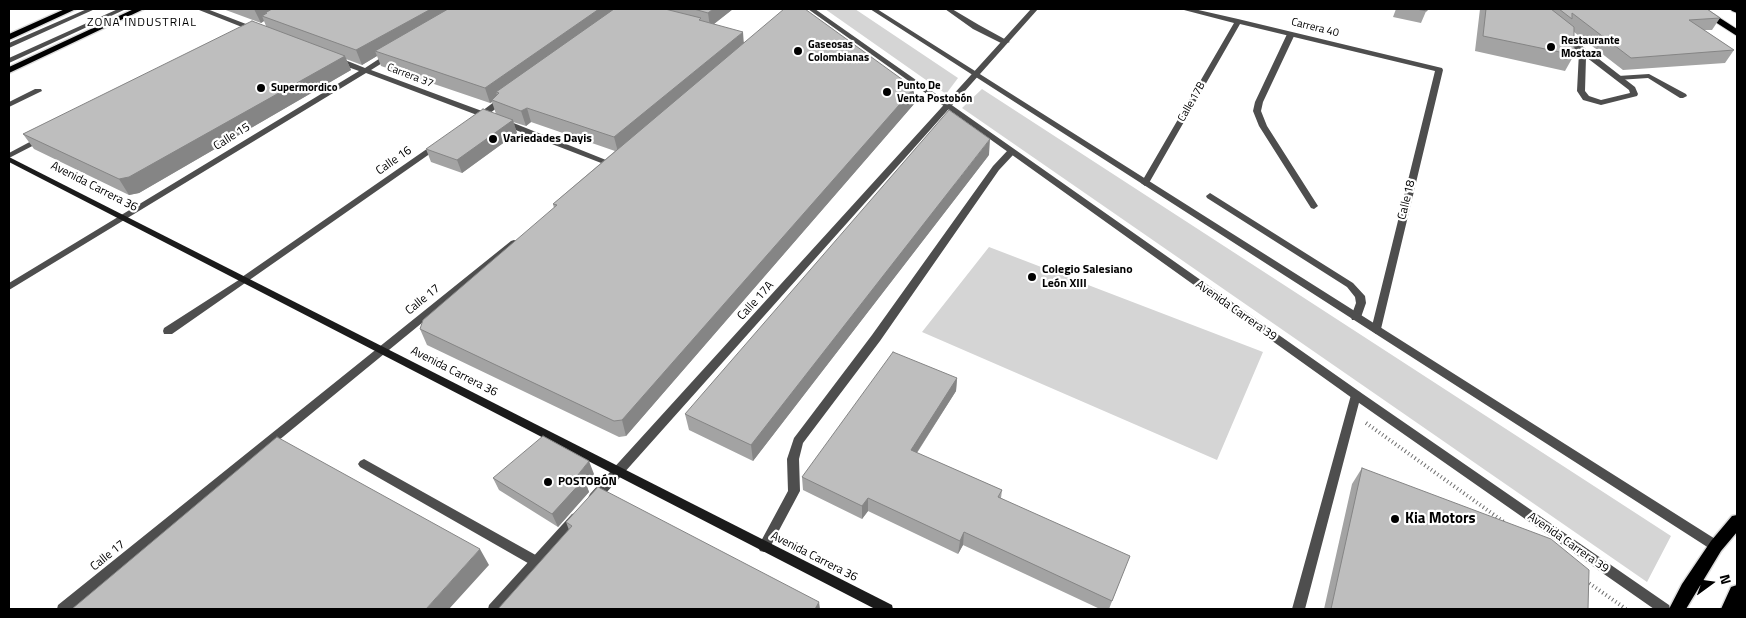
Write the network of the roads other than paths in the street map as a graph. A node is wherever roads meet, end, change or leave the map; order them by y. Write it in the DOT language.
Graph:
graph roads {
  1 [pos="72,9"];
  2 [pos="92,9"];
  3 [pos="122,9"];
  4 [pos="140,9"];
  5 [pos="201,9"];
  6 [pos="811,9"];
  7 [pos="873,9"];
  8 [pos="949,9"];
  9 [pos="1035,9"];
  10 [pos="1186,9"];
  11 [pos="1702,9"];
  12 [pos="1238,21"];
  13 [pos="265,29"];
  14 [pos="1556,29"];
  15 [pos="256,30"];
  16 [pos="1737,33"];
  17 [pos="247,34"];
  18 [pos="1291,34"];
  19 [pos="9,37"];
  20 [pos="1006,42"];
  21 [pos="9,46"];
  22 [pos="397,51"];
  23 [pos="1583,51"];
  24 [pos="328,57"];
  25 [pos="9,61"];
  26 [pos="9,70"];
  27 [pos="364,70"];
  28 [pos="1439,70"];
  29 [pos="976,76"];
  30 [pos="1618,78"];
  31 [pos="38,91"];
  32 [pos="513,92"];
  33 [pos="1683,96"];
  34 [pos="9,104"];
  35 [pos="948,107"];
  36 [pos="482,115"];
  37 [pos="466,126"];
  38 [pos="47,137"];
  39 [pos="442,142"];
  40 [pos="1011,152"];
  41 [pos="9,158"];
  42 [pos="612,163"];
  43 [pos="1145,183"];
  44 [pos="1210,196"];
  45 [pos="1314,206"];
  46 [pos="124,218"];
  47 [pos="520,238"];
  48 [pos="245,279"];
  49 [pos="9,287"];
  50 [pos="1356,317"];
  51 [pos="1376,330"];
  52 [pos="168,331"];
  53 [pos="382,350"];
  54 [pos="1356,395"];
  55 [pos="364,464"];
  56 [pos="617,472"];
  57 [pos="1737,521"];
  58 [pos="1716,546"];
  59 [pos="764,547"];
  60 [pos="537,562"];
  61 [pos="1737,592"];
  62 [pos="880,608"];
  63 [pos="63,609"];
  64 [pos="494,609"];
  65 [pos="1298,609"];
  66 [pos="1664,609"];
  67 [pos="1677,609"];
  68 [pos="1728,609"];
  1 -- 19 [label="main road"];
  2 -- 21 [label="street"];
  3 -- 25 [label="street"];
  4 -- 26 [label="main road"];
  5 -- 15 [label="street"];
  6 -- 35 [label="street, Avenida Carrera 39"];
  7 -- 29 [label="street"];
  8 -- 20 [label="street"];
  9 -- 20 [label="street, Calle 17A"];
  10 -- 12 [label="street, Carrera 40"];
  11 -- 16 [label="highway"];
  12 -- 18 [label="street, Carrera 40"];
  12 -- 43 [label="street, Calle 17B"];
  13 -- 15 [label="street"];
  14 -- 23 [label="street"];
  15 -- 17 [label="street"];
  18 -- 28 [label="street, Carrera 40"];
  18 -- 45 [label="street"];
  20 -- 29 [label="street, Calle 17A"];
  22 -- 27 [label="street, Calle 15"];
  23 -- 30 [label="street"];
  23 -- 30 [label="street"];
  24 -- 27 [label="street, Carrera 37"];
  27 -- 36 [label="street, Carrera 37"];
  27 -- 46 [label="street, Calle 15"];
  28 -- 51 [label="street, Calle 18"];
  29 -- 35 [label="street, Calle 17A"];
  29 -- 43 [label="street"];
  30 -- 33 [label="street"];
  31 -- 34 [label="street"];
  32 -- 36 [label="street"];
  35 -- 40 [label="street, Avenida Carrera 39"];
  35 -- 56 [label="street, Calle 17A"];
  36 -- 37 [label="street"];
  36 -- 42 [label="street, Carrera 37"];
  38 -- 41 [label="street"];
  39 -- 48 [label="street, Calle 16"];
  40 -- 54 [label="street, Avenida Carrera 39"];
  40 -- 59 [label="street"];
  41 -- 46 [label="main road, Avenida Carrera 36"];
  43 -- 50 [label="street"];
  44 -- 50 [label="street"];
  46 -- 48 [label="main road, Avenida Carrera 36"];
  46 -- 49 [label="street, Calle 15"];
  47 -- 53 [label="street, Calle 17"];
  48 -- 52 [label="street, Calle 16"];
  48 -- 53 [label="main road, Avenida Carrera 36"];
  50 -- 51 [label="street"];
  51 -- 58 [label="street"];
  53 -- 56 [label="main road, Avenida Carrera 36"];
  53 -- 63 [label="street, Calle 17"];
  54 -- 65 [label="street"];
  54 -- 66 [label="street, Avenida Carrera 39"];
  55 -- 60 [label="street"];
  56 -- 59 [label="main road, Avenida Carrera 36"];
  56 -- 60 [label="street, Calle 17A"];
  57 -- 58 [label="main road"];
  58 -- 67 [label="main road"];
  59 -- 62 [label="main road, Avenida Carrera 36"];
  60 -- 64 [label="street, Calle 17A"];
  61 -- 68 [label="main road"];
}
